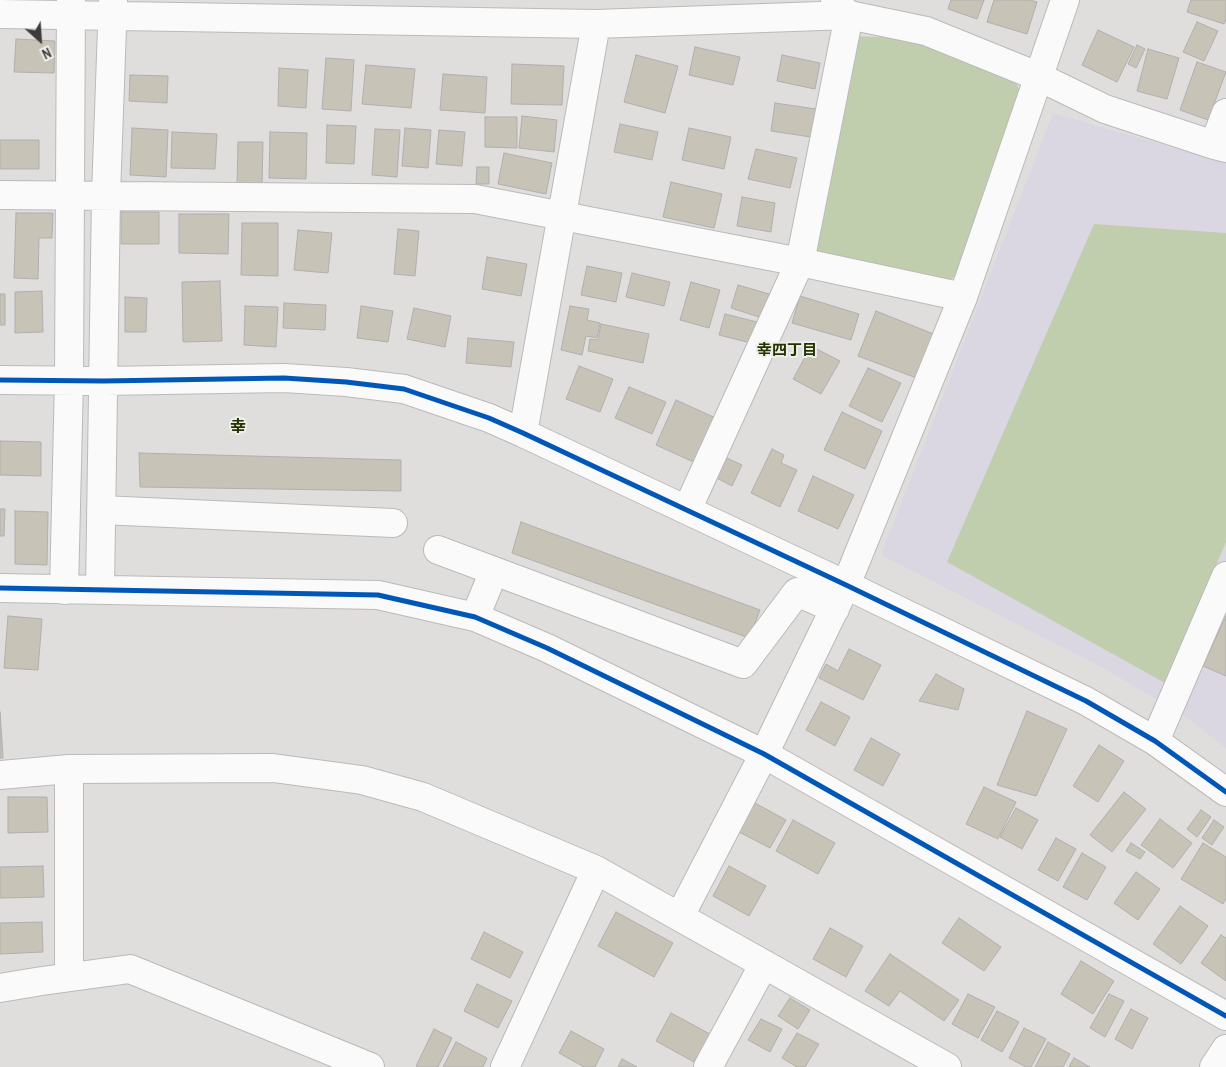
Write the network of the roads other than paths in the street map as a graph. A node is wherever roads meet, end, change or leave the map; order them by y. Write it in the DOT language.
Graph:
graph roads {
  1 [pos="1065,0"];
  2 [pos="841,7"];
  3 [pos="72,8"];
  4 [pos="113,8"];
  5 [pos="0,14"];
  6 [pos="596,24"];
  7 [pos="1038,76"];
  8 [pos="1226,113"];
  9 [pos="1220,147"];
  10 [pos="0,195"];
  11 [pos="70,195"];
  12 [pos="106,195"];
  13 [pos="561,214"];
  14 [pos="800,262"];
  15 [pos="963,297"];
  16 [pos="0,380"];
  17 [pos="69,380"];
  18 [pos="104,381"];
  19 [pos="523,433"];
  20 [pos="101,510"];
  21 [pos="687,510"];
  22 [pos="393,523"];
  23 [pos="438,550"];
  24 [pos="494,570"];
  25 [pos="1226,576"];
  26 [pos="0,588"];
  27 [pos="64,590"];
  28 [pos="100,590"];
  29 [pos="841,597"];
  30 [pos="475,617"];
  31 [pos="1155,741"];
  32 [pos="764,754"];
  33 [pos="69,769"];
  34 [pos="0,775"];
  35 [pos="1226,792"];
  36 [pos="596,870"];
  37 [pos="680,916"];
  38 [pos="764,964"];
  39 [pos="69,977"];
  40 [pos="0,988"];
  41 [pos="1226,1016"];
  42 [pos="1226,1049"];
  43 [pos="910,1058"];
  44 [pos="370,1067"];
  45 [pos="505,1067"];
  46 [pos="708,1067"];
  47 [pos="947,1067"];
  48 [pos="1214,1067"];
  1 -- 7 [label="street"];
  2 -- 6 [label="street"];
  2 -- 7 [label="street"];
  2 -- 14 [label="street"];
  3 -- 4 [label="street"];
  3 -- 5 [label="street"];
  3 -- 11 [label="street"];
  4 -- 6 [label="street"];
  4 -- 12 [label="street"];
  6 -- 13 [label="street"];
  7 -- 9 [label="street"];
  7 -- 15 [label="street"];
  8 -- 9 [label="street"];
  10 -- 11 [label="street"];
  11 -- 12 [label="street"];
  11 -- 17 [label="street"];
  12 -- 13 [label="street"];
  12 -- 18 [label="street"];
  13 -- 14 [label="street"];
  13 -- 19 [label="street"];
  14 -- 15 [label="street"];
  14 -- 21 [label="street"];
  15 -- 29 [label="street"];
  16 -- 17 [label="street"];
  17 -- 18 [label="street"];
  17 -- 27 [label="street"];
  18 -- 19 [label="street"];
  18 -- 20 [label="street"];
  19 -- 21 [label="street"];
  20 -- 22 [label="street"];
  20 -- 28 [label="street"];
  21 -- 29 [label="street"];
  23 -- 24 [label="street"];
  24 -- 29 [label="street"];
  24 -- 30 [label="street"];
  25 -- 31 [label="street"];
  26 -- 27 [label="street"];
  27 -- 28 [label="street"];
  28 -- 30 [label="street"];
  29 -- 31 [label="street"];
  29 -- 32 [label="street"];
  30 -- 32 [label="street"];
  31 -- 35 [label="street"];
  32 -- 37 [label="street"];
  32 -- 41 [label="street"];
  33 -- 34 [label="street"];
  33 -- 36 [label="street"];
  33 -- 39 [label="street"];
  36 -- 37 [label="street"];
  36 -- 45 [label="street"];
  37 -- 38 [label="street"];
  38 -- 43 [label="street"];
  38 -- 46 [label="street"];
  39 -- 40 [label="street"];
  39 -- 44 [label="street"];
  42 -- 48 [label="street"];
  43 -- 47 [label="street"];
}
